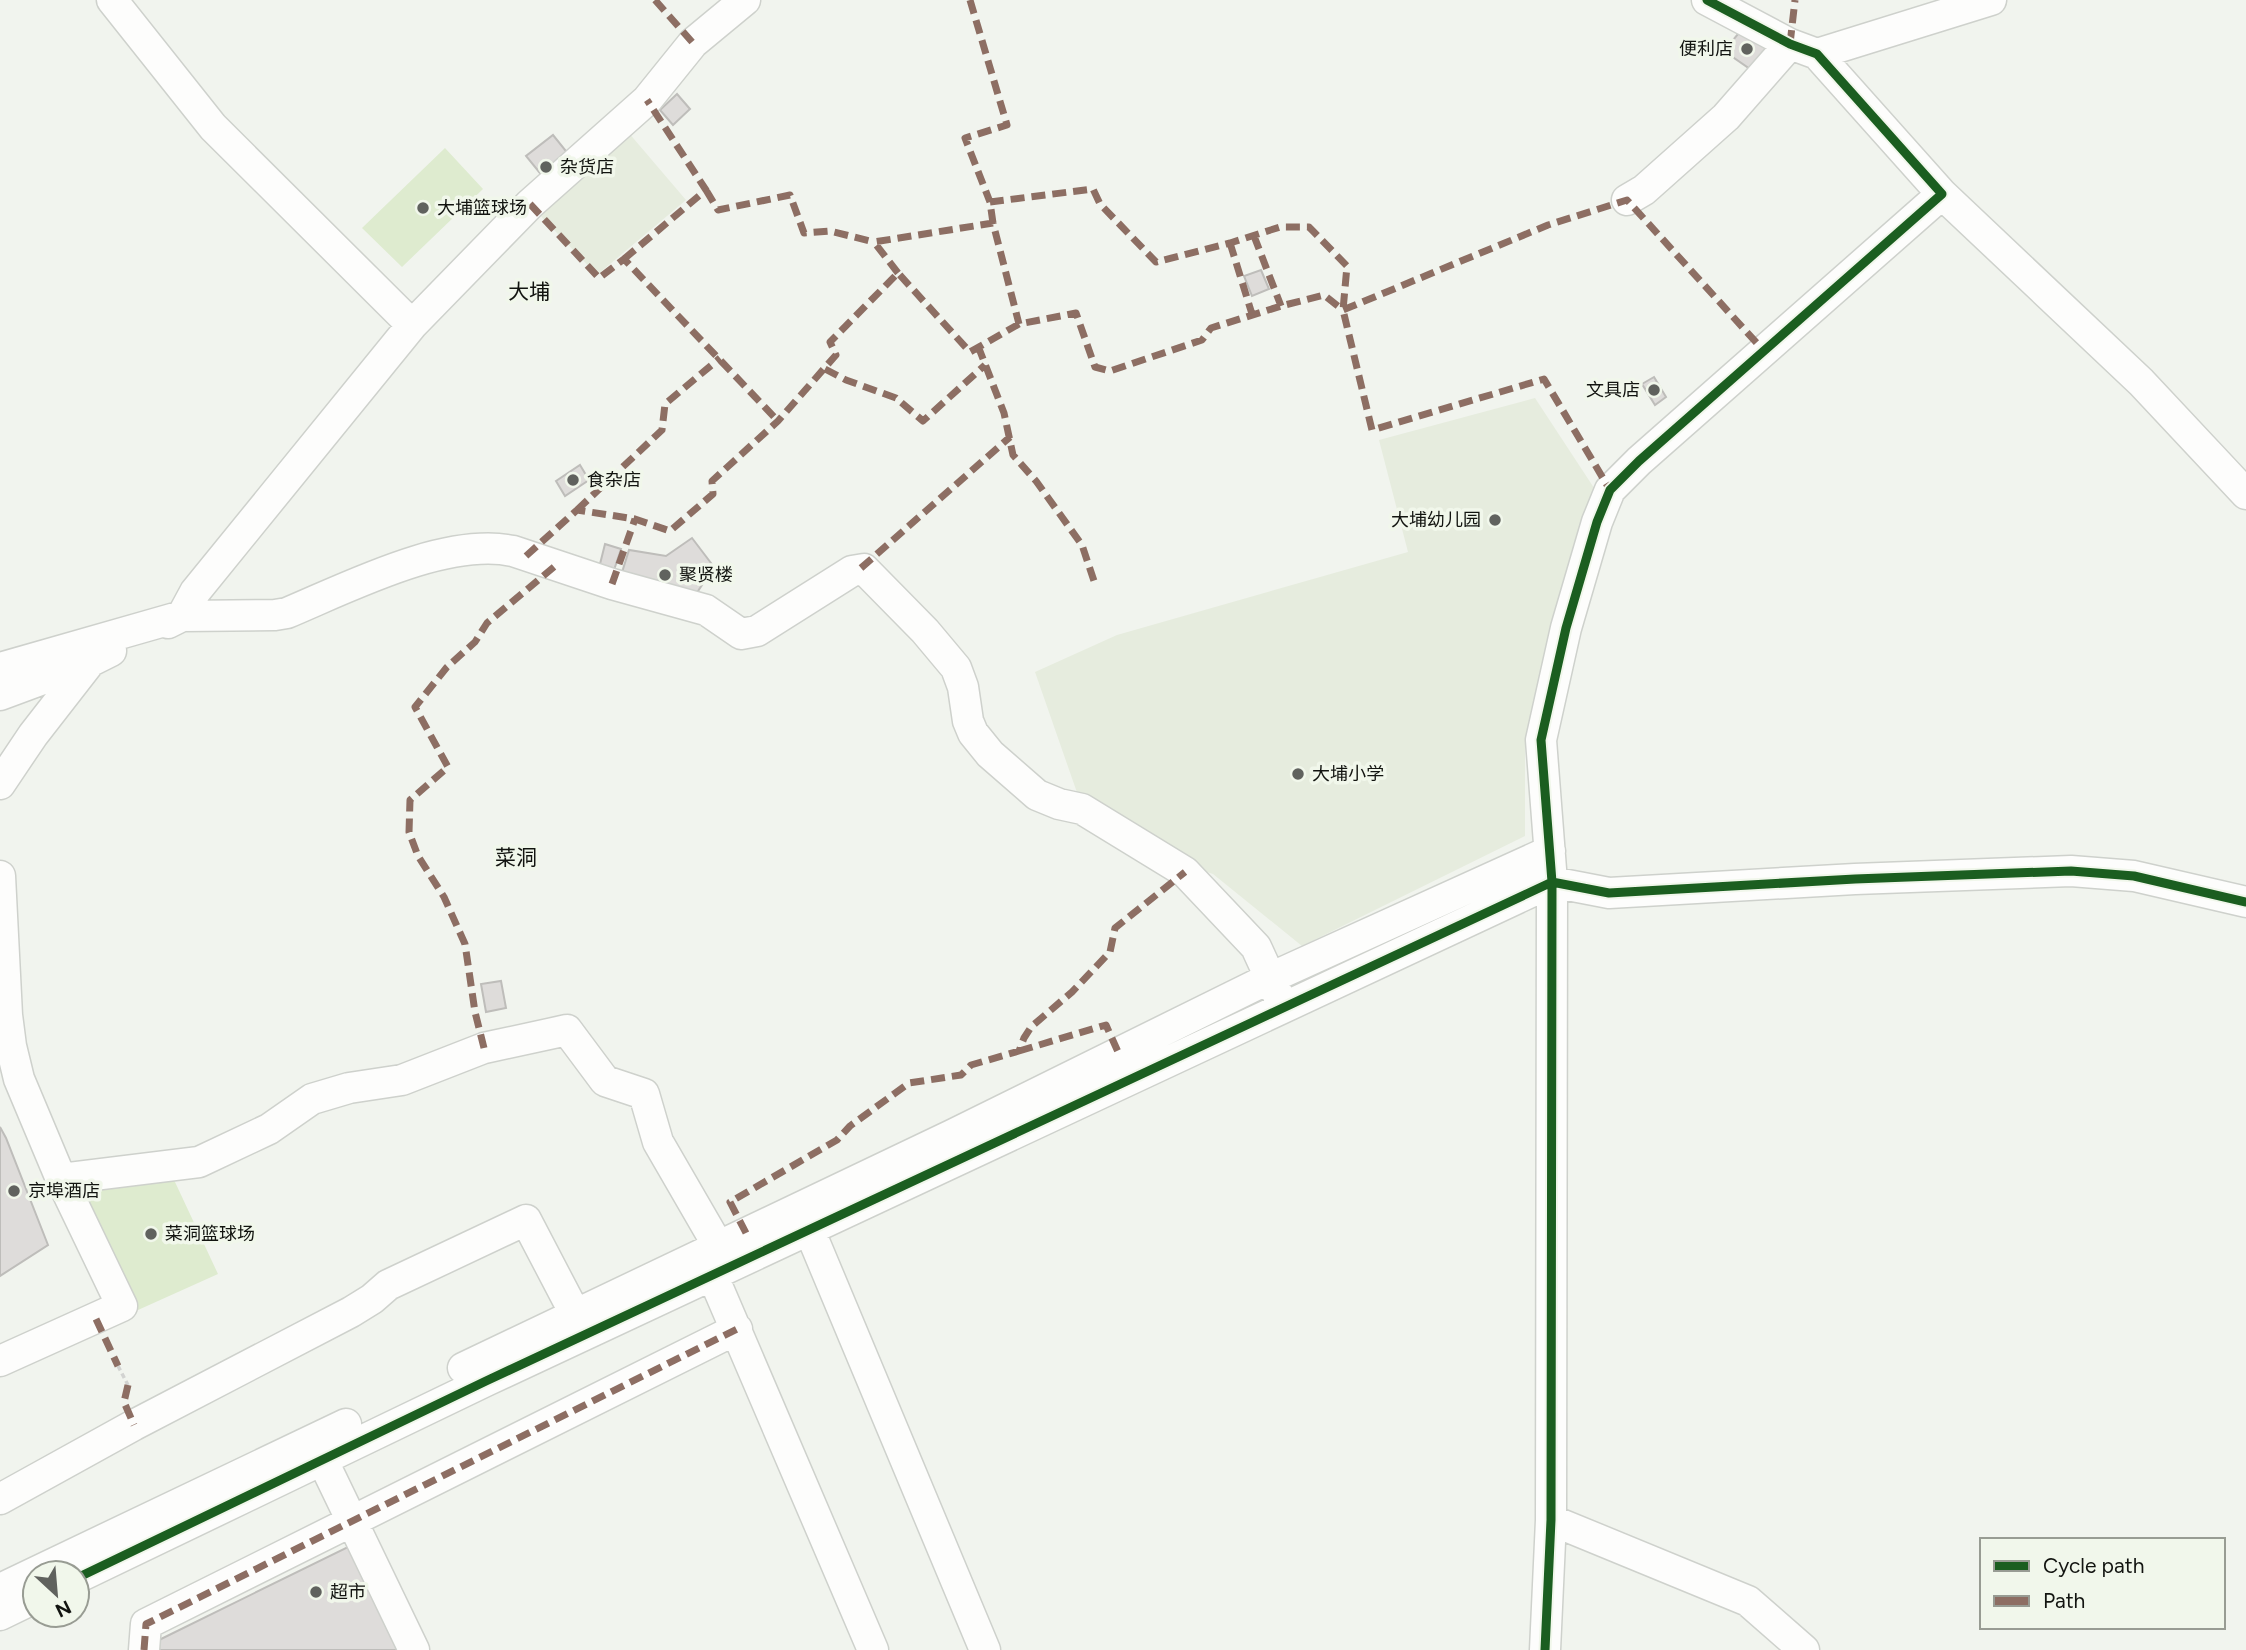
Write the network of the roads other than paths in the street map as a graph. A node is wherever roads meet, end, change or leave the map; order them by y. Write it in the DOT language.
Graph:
graph roads {
  1 [pos="112,0"];
  2 [pos="745,0"];
  3 [pos="1707,0"];
  4 [pos="1991,0"];
  5 [pos="1803,49"];
  6 [pos="1942,194"];
  7 [pos="1627,200"];
  8 [pos="412,325"];
  9 [pos="2246,494"];
  10 [pos="182,616"];
  11 [pos="85,653"];
  12 [pos="0,668"];
  13 [pos="0,695"];
  14 [pos="0,784"];
  15 [pos="1550,851"];
  16 [pos="0,876"];
  17 [pos="1552,881"];
  18 [pos="2246,902"];
  19 [pos="1270,978"];
  20 [pos="1284,1007"];
  21 [pos="4,1017"];
  22 [pos="61,1179"];
  23 [pos="809,1229"];
  24 [pos="720,1262"];
  25 [pos="581,1324"];
  26 [pos="737,1329"];
  27 [pos="0,1361"];
  28 [pos="321,1459"];
  29 [pos="0,1499"];
  30 [pos="350,1520"];
  31 [pos="1551,1520"];
  32 [pos="91,1570"];
  33 [pos="0,1589"];
  34 [pos="21,1605"];
  35 [pos="0,1615"];
  36 [pos="144,1650"];
  37 [pos="414,1650"];
  38 [pos="873,1650"];
  39 [pos="985,1650"];
  40 [pos="1545,1650"];
  41 [pos="1804,1650"];
  1 -- 8 [label="street"];
  2 -- 8 [label="street"];
  3 -- 5 [label="street"];
  4 -- 5 [label="street"];
  5 -- 6 [label="street"];
  5 -- 7 [label="street"];
  6 -- 9 [label="street"];
  6 -- 15 [label="street"];
  8 -- 10 [label="street"];
  10 -- 11 [label="street"];
  10 -- 19 [label="street"];
  11 -- 12 [label="street"];
  11 -- 13 [label="street"];
  11 -- 14 [label="street"];
  15 -- 17 [label="street"];
  15 -- 19 [label="street"];
  16 -- 21 [label="street"];
  17 -- 18 [label="street"];
  17 -- 20 [label="street"];
  17 -- 31 [label="street"];
  19 -- 20 [label="street"];
  19 -- 24 [label="street"];
  20 -- 23 [label="street"];
  21 -- 22 [label="street"];
  22 -- 24 [label="street"];
  22 -- 27 [label="street"];
  23 -- 24 [label="street"];
  23 -- 39 [label="street"];
  24 -- 25 [label="street"];
  24 -- 26 [label="street"];
  25 -- 28 [label="street"];
  25 -- 29 [label="street"];
  25 -- 33 [label="street"];
  26 -- 30 [label="street"];
  26 -- 38 [label="street"];
  28 -- 30 [label="street"];
  28 -- 32 [label="street"];
  30 -- 36 [label="street"];
  30 -- 37 [label="street"];
  31 -- 40 [label="street"];
  31 -- 41 [label="street"];
  34 -- 35 [label="street"];
}
